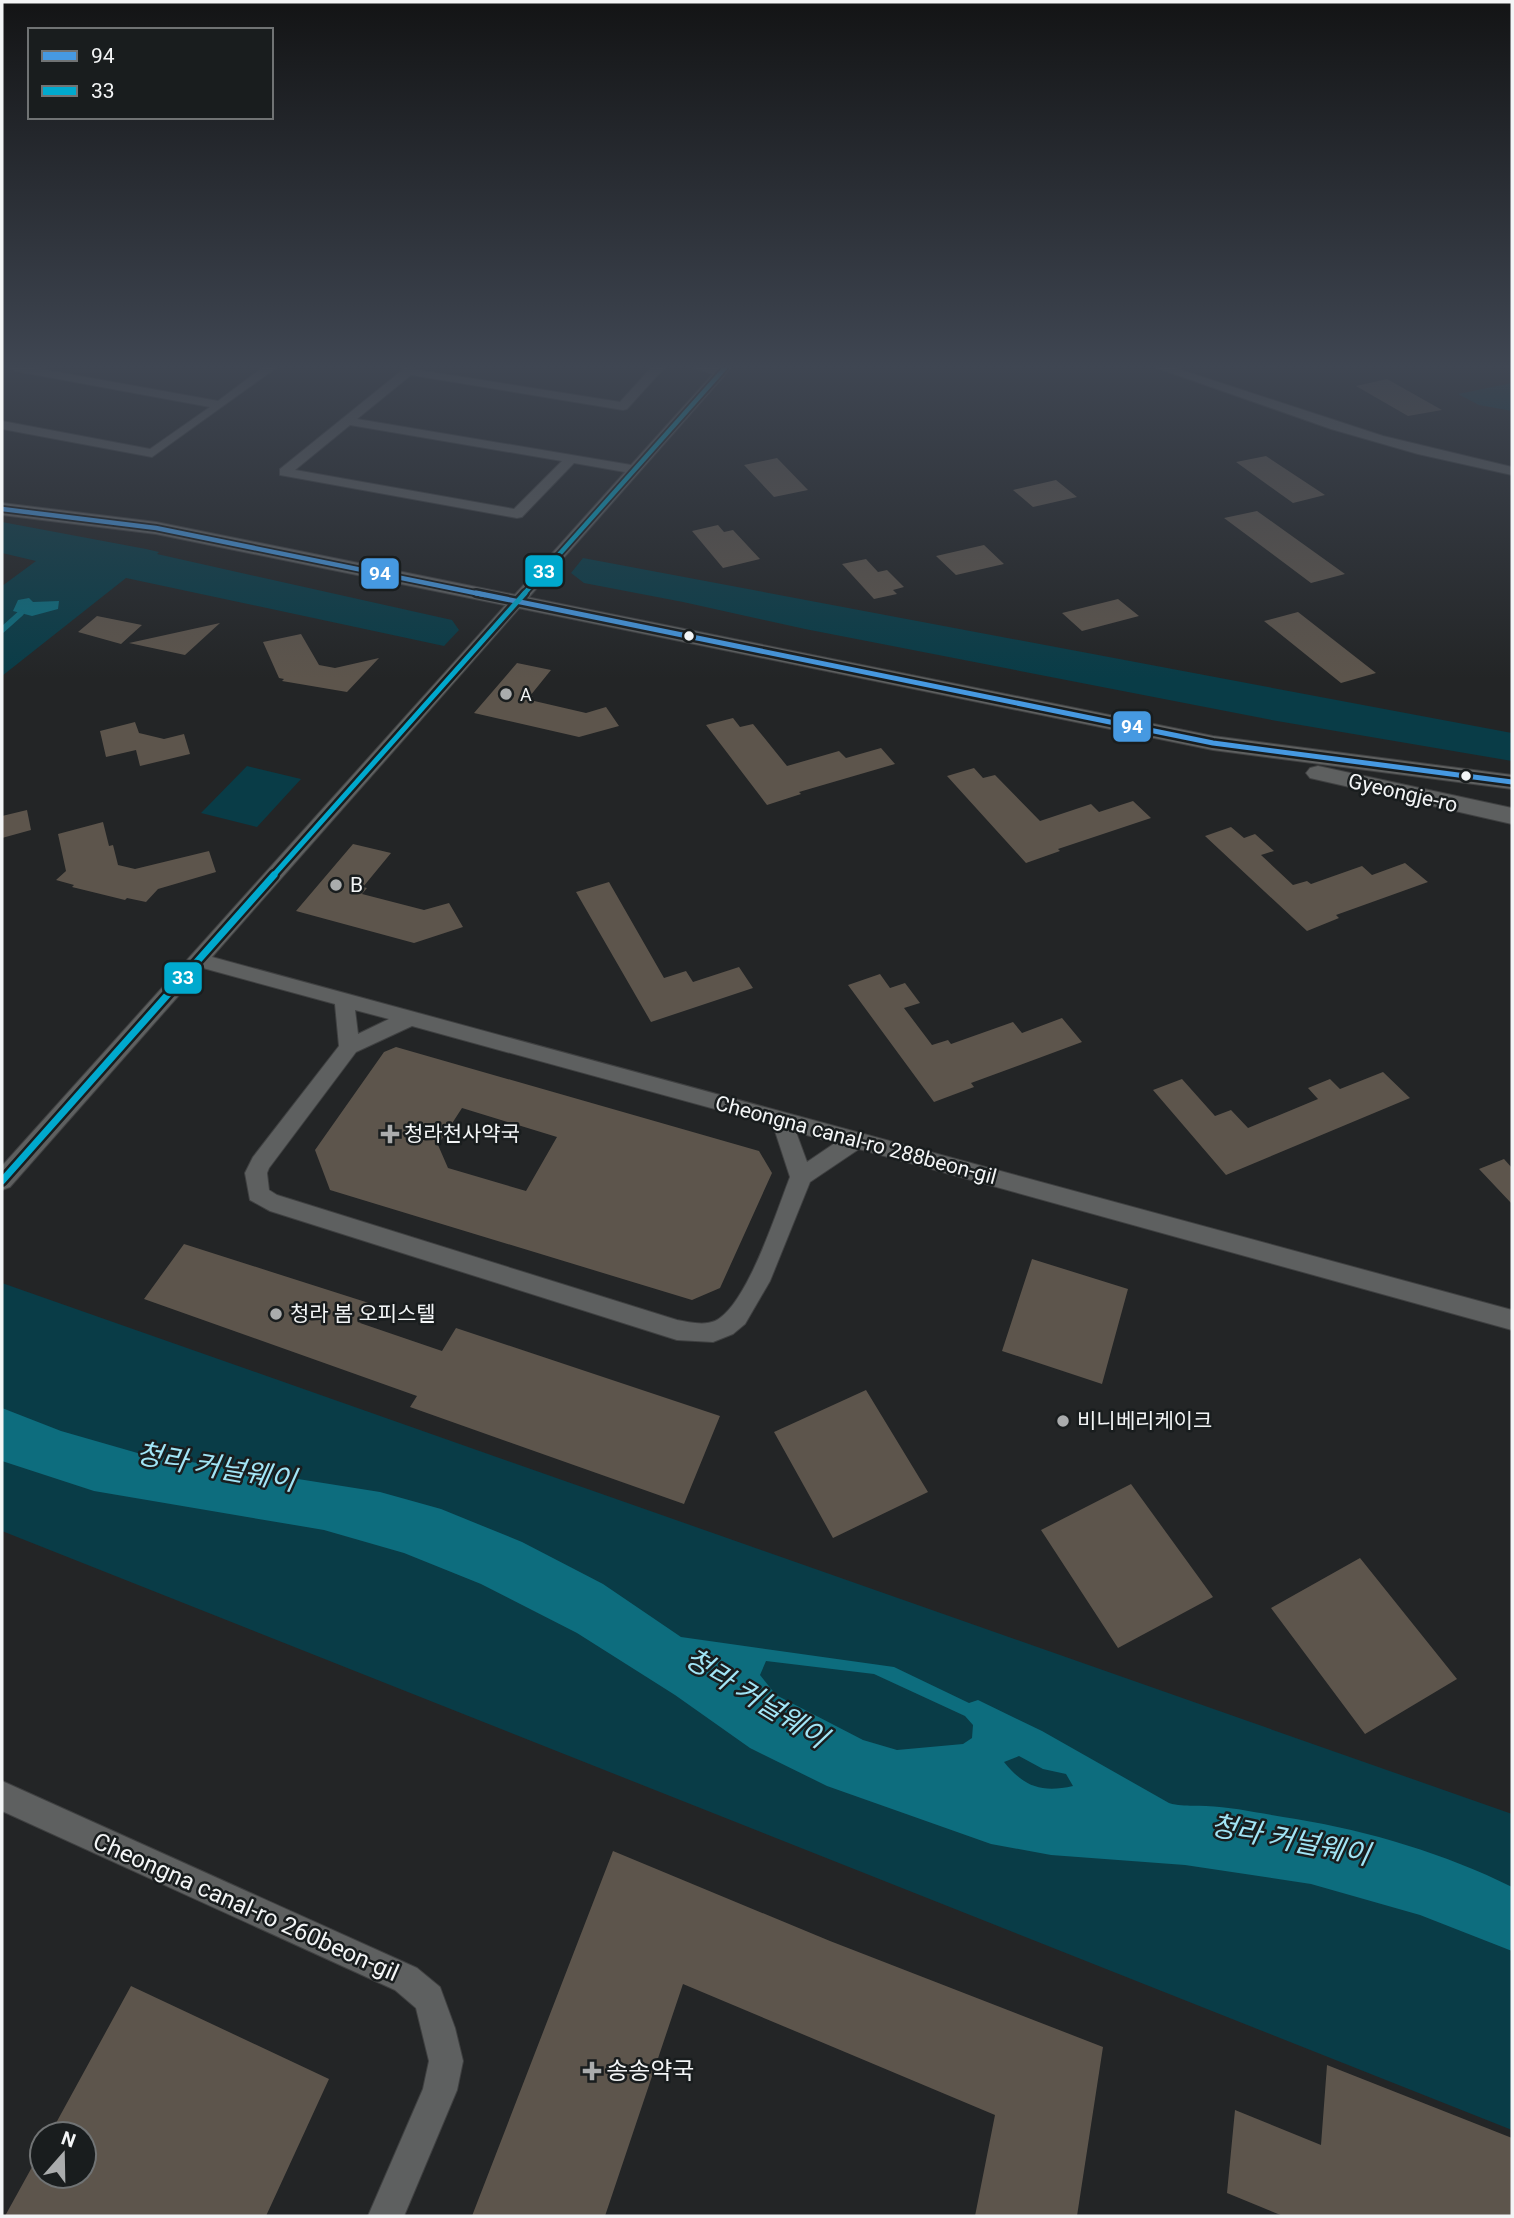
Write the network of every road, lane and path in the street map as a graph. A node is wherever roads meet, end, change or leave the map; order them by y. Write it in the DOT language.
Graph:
graph roads {
  1 [pos="286,472"];
  2 [pos="559,472"];
  3 [pos="634,472"];
  4 [pos="26,493"];
  5 [pos="2,509"];
  6 [pos="156,528"];
  7 [pos="517,602"];
  8 [pos="1213,743"];
  9 [pos="1512,782"];
  10 [pos="1512,817"];
  11 [pos="199,960"];
  12 [pos="344,1000"];
  13 [pos="410,1018"];
  14 [pos="349,1047"];
  15 [pos="781,1119"];
  16 [pos="856,1140"];
  17 [pos="801,1177"];
  18 [pos="2,1181"];
  19 [pos="1512,1320"];
  20 [pos="2,1796"];
  21 [pos="386,2216"];
  1 -- 2 [label="street"];
  3 -- 7 [label="street"];
  4 -- 6 [label="main road, Gyeongje-ro"];
  5 -- 6 [label="main road, Gyeongje-ro"];
  6 -- 7 [label="main road, Gyeongje-ro"];
  7 -- 8 [label="main road, Gyeongje-ro"];
  7 -- 11 [label="street"];
  8 -- 9 [label="main road, Gyeongje-ro"];
  8 -- 10 [label="main road, Gyeongje-ro"];
  11 -- 12 [label="street, Cheongna canal-ro 288beon-gil"];
  11 -- 18 [label="street"];
  12 -- 13 [label="street, Cheongna canal-ro 288beon-gil"];
  12 -- 14 [label="street"];
  13 -- 14 [label="street"];
  13 -- 15 [label="street, Cheongna canal-ro 288beon-gil"];
  14 -- 17 [label="street"];
  15 -- 16 [label="street, Cheongna canal-ro 288beon-gil"];
  15 -- 17 [label="street"];
  16 -- 17 [label="street"];
  16 -- 19 [label="street, Cheongna canal-ro 288beon-gil"];
  20 -- 21 [label="street, Cheongna canal-ro 260beon-gil"];
}
